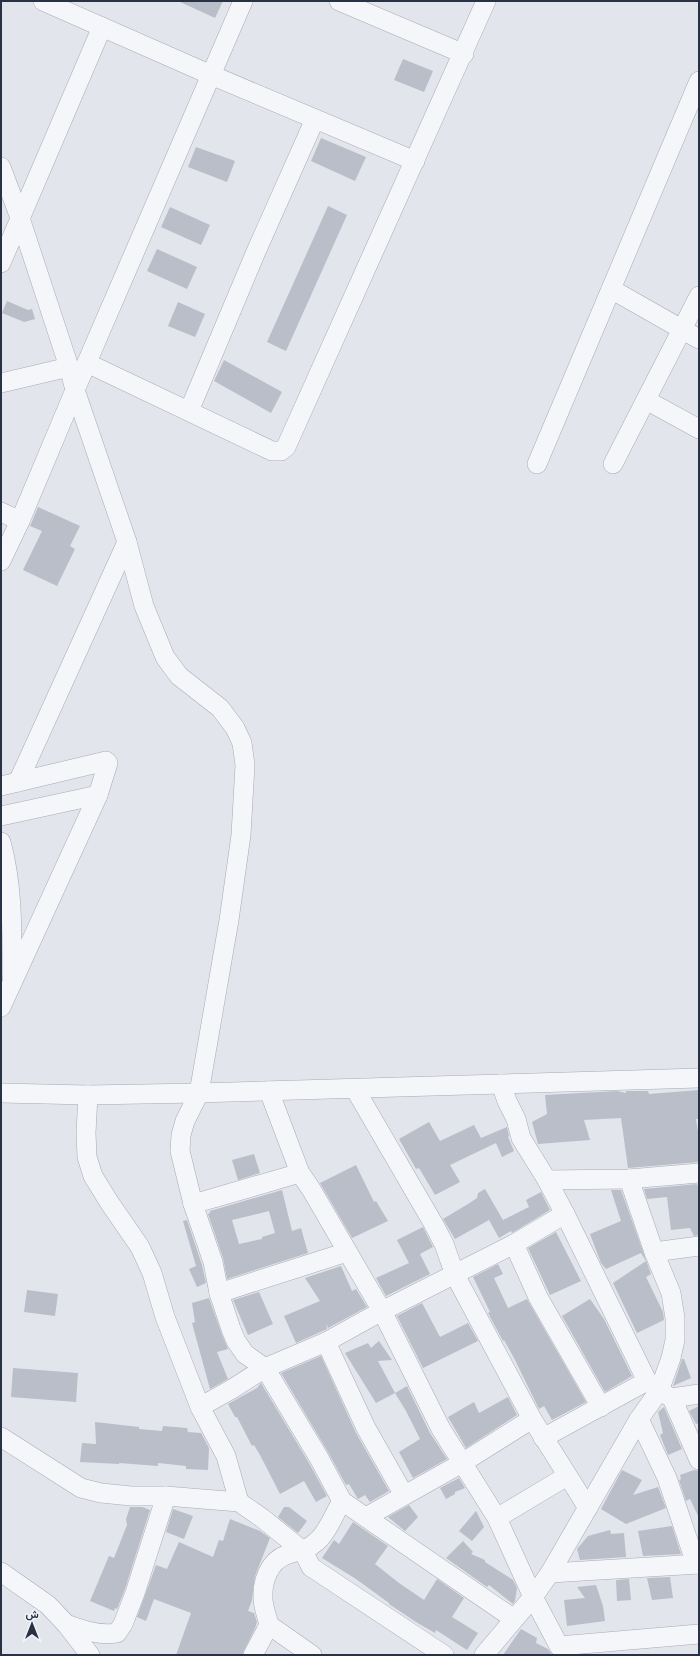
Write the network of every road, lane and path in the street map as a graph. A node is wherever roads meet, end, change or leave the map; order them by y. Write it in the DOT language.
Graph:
graph roads {
  1 [pos="43,1"];
  2 [pos="243,1"];
  3 [pos="339,1"];
  4 [pos="486,1"];
  5 [pos="102,27"];
  6 [pos="464,54"];
  7 [pos="210,75"];
  8 [pos="699,81"];
  9 [pos="315,119"];
  10 [pos="415,162"];
  11 [pos="1,167"];
  12 [pos="20,218"];
  13 [pos="1,263"];
  14 [pos="611,289"];
  15 [pos="699,296"];
  16 [pos="682,329"];
  17 [pos="699,339"];
  18 [pos="87,363"];
  19 [pos="69,367"];
  20 [pos="1,383"];
  21 [pos="75,390"];
  22 [pos="646,400"];
  23 [pos="189,411"];
  24 [pos="699,428"];
  25 [pos="537,464"];
  26 [pos="613,464"];
  27 [pos="1,512"];
  28 [pos="20,521"];
  29 [pos="127,542"];
  30 [pos="1,560"];
  31 [pos="10,784"];
  32 [pos="98,795"];
  33 [pos="1,816"];
  34 [pos="1,842"];
  35 [pos="12,982"];
  36 [pos="1,1007"];
  37 [pos="699,1078"];
  38 [pos="501,1084"];
  39 [pos="354,1089"];
  40 [pos="269,1091"];
  41 [pos="1,1093"];
  42 [pos="199,1093"];
  43 [pos="88,1095"];
  44 [pos="300,1173"];
  45 [pos="699,1173"];
  46 [pos="629,1179"];
  47 [pos="547,1180"];
  48 [pos="193,1204"];
  49 [pos="565,1214"];
  50 [pos="514,1244"];
  51 [pos="699,1246"];
  52 [pos="347,1252"];
  53 [pos="654,1252"];
  54 [pos="455,1275"];
  55 [pos="219,1293"];
  56 [pos="382,1311"];
  57 [pos="326,1342"];
  58 [pos="265,1368"];
  59 [pos="659,1390"];
  60 [pos="699,1394"];
  61 [pos="200,1407"];
  62 [pos="602,1407"];
  63 [pos="532,1419"];
  64 [pos="639,1419"];
  65 [pos="1,1437"];
  66 [pos="543,1438"];
  67 [pos="699,1460"];
  68 [pos="462,1463"];
  69 [pos="567,1476"];
  70 [pos="404,1495"];
  71 [pos="166,1496"];
  72 [pos="342,1501"];
  73 [pos="239,1502"];
  74 [pos="588,1508"];
  75 [pos="366,1517"];
  76 [pos="497,1518"];
  77 [pos="303,1551"];
  78 [pos="698,1564"];
  79 [pos="1,1572"];
  80 [pos="550,1573"];
  81 [pos="532,1597"];
  82 [pos="514,1619"];
  83 [pos="66,1624"];
  84 [pos="269,1625"];
  85 [pos="699,1634"];
  86 [pos="562,1651"];
  87 [pos="90,1655"];
  88 [pos="253,1655"];
  89 [pos="312,1655"];
  90 [pos="444,1655"];
  91 [pos="484,1655"];
  1 -- 5 [label="street"];
  2 -- 7 [label="street"];
  3 -- 6 [label="street"];
  4 -- 6 [label="street"];
  5 -- 7 [label="street"];
  5 -- 12 [label="street"];
  6 -- 10 [label="street"];
  7 -- 9 [label="street"];
  7 -- 18 [label="street"];
  8 -- 14 [label="street"];
  9 -- 10 [label="street"];
  9 -- 23 [label="street"];
  10 -- 23 [label="street"];
  11 -- 12 [label="street"];
  12 -- 13 [label="street"];
  12 -- 19 [label="street"];
  14 -- 16 [label="street"];
  14 -- 25 [label="street"];
  15 -- 16 [label="street"];
  16 -- 17 [label="street"];
  16 -- 22 [label="street"];
  18 -- 21 [label="street"];
  18 -- 23 [label="street"];
  19 -- 20 [label="street"];
  19 -- 21 [label="street"];
  21 -- 28 [label="street"];
  21 -- 29 [label="street"];
  22 -- 24 [label="street"];
  22 -- 26 [label="street"];
  27 -- 28 [label="street"];
  28 -- 30 [label="street"];
  29 -- 31 [label="street"];
  29 -- 42 [label="street"];
  31 -- 32 [label="street"];
  32 -- 33 [label="street"];
  32 -- 35 [label="street"];
  34 -- 35 [label="street"];
  35 -- 36 [label="street"];
  37 -- 38 [label="street"];
  38 -- 39 [label="street"];
  38 -- 47 [label="street"];
  39 -- 40 [label="street"];
  39 -- 54 [label="street"];
  40 -- 42 [label="street"];
  40 -- 44 [label="street"];
  41 -- 43 [label="street"];
  42 -- 43 [label="street"];
  42 -- 48 [label="street"];
  43 -- 61 [label="street"];
  44 -- 48 [label="street"];
  44 -- 52 [label="street"];
  45 -- 46 [label="street"];
  46 -- 47 [label="street"];
  46 -- 53 [label="street"];
  47 -- 49 [label="street"];
  48 -- 55 [label="street"];
  49 -- 50 [label="street"];
  49 -- 59 [label="street"];
  50 -- 54 [label="street"];
  50 -- 62 [label="street"];
  51 -- 53 [label="street"];
  52 -- 55 [label="street"];
  52 -- 56 [label="street"];
  53 -- 59 [label="street"];
  54 -- 56 [label="street"];
  54 -- 63 [label="street"];
  55 -- 58 [label="street"];
  56 -- 57 [label="street"];
  56 -- 68 [label="street"];
  57 -- 58 [label="street"];
  57 -- 70 [label="street"];
  58 -- 61 [label="street"];
  58 -- 72 [label="street"];
  59 -- 60 [label="street"];
  59 -- 62 [label="street"];
  59 -- 64 [label="street"];
  59 -- 67 [label="street"];
  61 -- 73 [label="street"];
  62 -- 66 [label="street"];
  63 -- 66 [label="street"];
  63 -- 68 [label="street"];
  64 -- 74 [label="street"];
  64 -- 78 [label="street"];
  65 -- 71 [label="street"];
  66 -- 69 [label="street"];
  68 -- 70 [label="street"];
  68 -- 76 [label="street"];
  69 -- 74 [label="street"];
  69 -- 76 [label="street"];
  70 -- 75 [label="street"];
  71 -- 73 [label="street"];
  71 -- 83 [label="street"];
  72 -- 75 [label="street"];
  72 -- 77 [label="street"];
  73 -- 77 [label="street"];
  74 -- 80 [label="street"];
  75 -- 82 [label="street"];
  76 -- 81 [label="street"];
  77 -- 84 [label="street"];
  77 -- 90 [label="street"];
  78 -- 80 [label="street"];
  79 -- 83 [label="street"];
  80 -- 81 [label="street"];
  81 -- 82 [label="street"];
  81 -- 86 [label="street"];
  82 -- 91 [label="street"];
  83 -- 87 [label="street"];
  84 -- 88 [label="street"];
  84 -- 89 [label="street"];
  85 -- 86 [label="street"];
}
